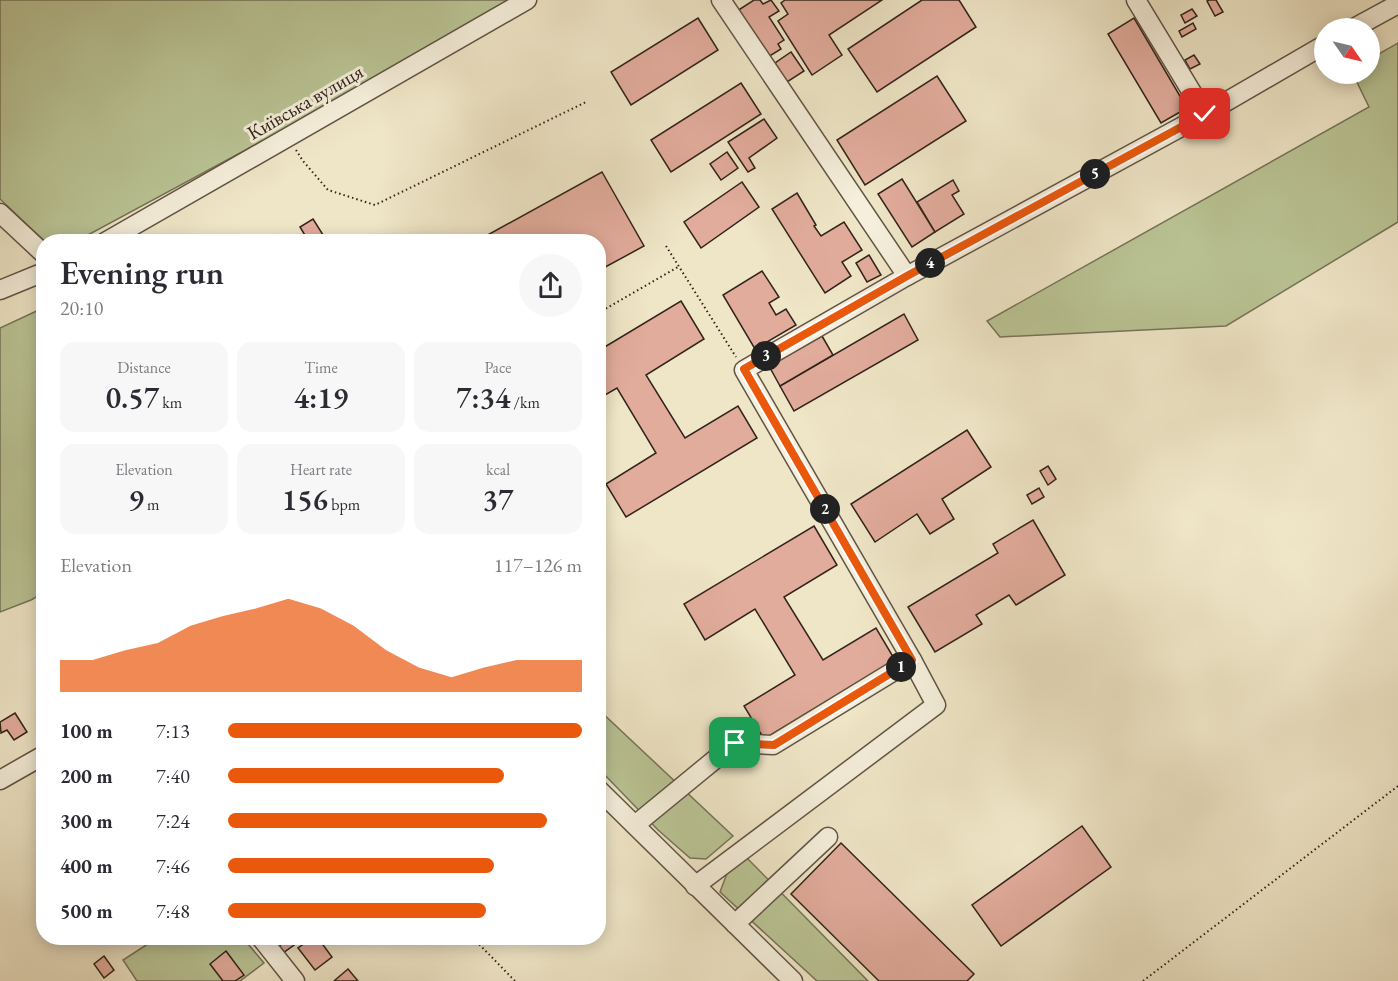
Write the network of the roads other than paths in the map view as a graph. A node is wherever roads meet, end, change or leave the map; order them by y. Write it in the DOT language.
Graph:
graph roads {
  1 [pos="527,0"];
  2 [pos="1137,0"];
  3 [pos="725,1"];
  4 [pos="1398,4"];
  5 [pos="1372,18"];
  6 [pos="1314,51"];
  7 [pos="1205,114"];
  8 [pos="0,213"];
  9 [pos="119,234"];
  10 [pos="36,247"];
  11 [pos="36,275"];
  12 [pos="907,276"];
  13 [pos="0,290"];
  14 [pos="912,660"];
  15 [pos="36,760"];
  16 [pos="0,780"];
  17 [pos="606,797"];
  18 [pos="635,825"];
  19 [pos="828,837"];
  20 [pos="695,886"];
  21 [pos="735,924"];
  22 [pos="267,945"];
  23 [pos="296,981"];
  24 [pos="793,981"];
  1 -- 9 [label="street, Київська вулиця"];
  2 -- 7 [label="street"];
  3 -- 12 [label="street"];
  4 -- 5 [label="street"];
  6 -- 7 [label="street"];
  7 -- 12 [label="street"];
  8 -- 10 [label="street"];
  11 -- 13 [label="street"];
  12 -- 14 [label="street"];
  14 -- 18 [label="street"];
  14 -- 20 [label="street"];
  15 -- 16 [label="street"];
  17 -- 18 [label="street"];
  18 -- 20 [label="street"];
  19 -- 21 [label="street"];
  20 -- 21 [label="street"];
  21 -- 24 [label="street"];
  22 -- 23 [label="street"];
}
